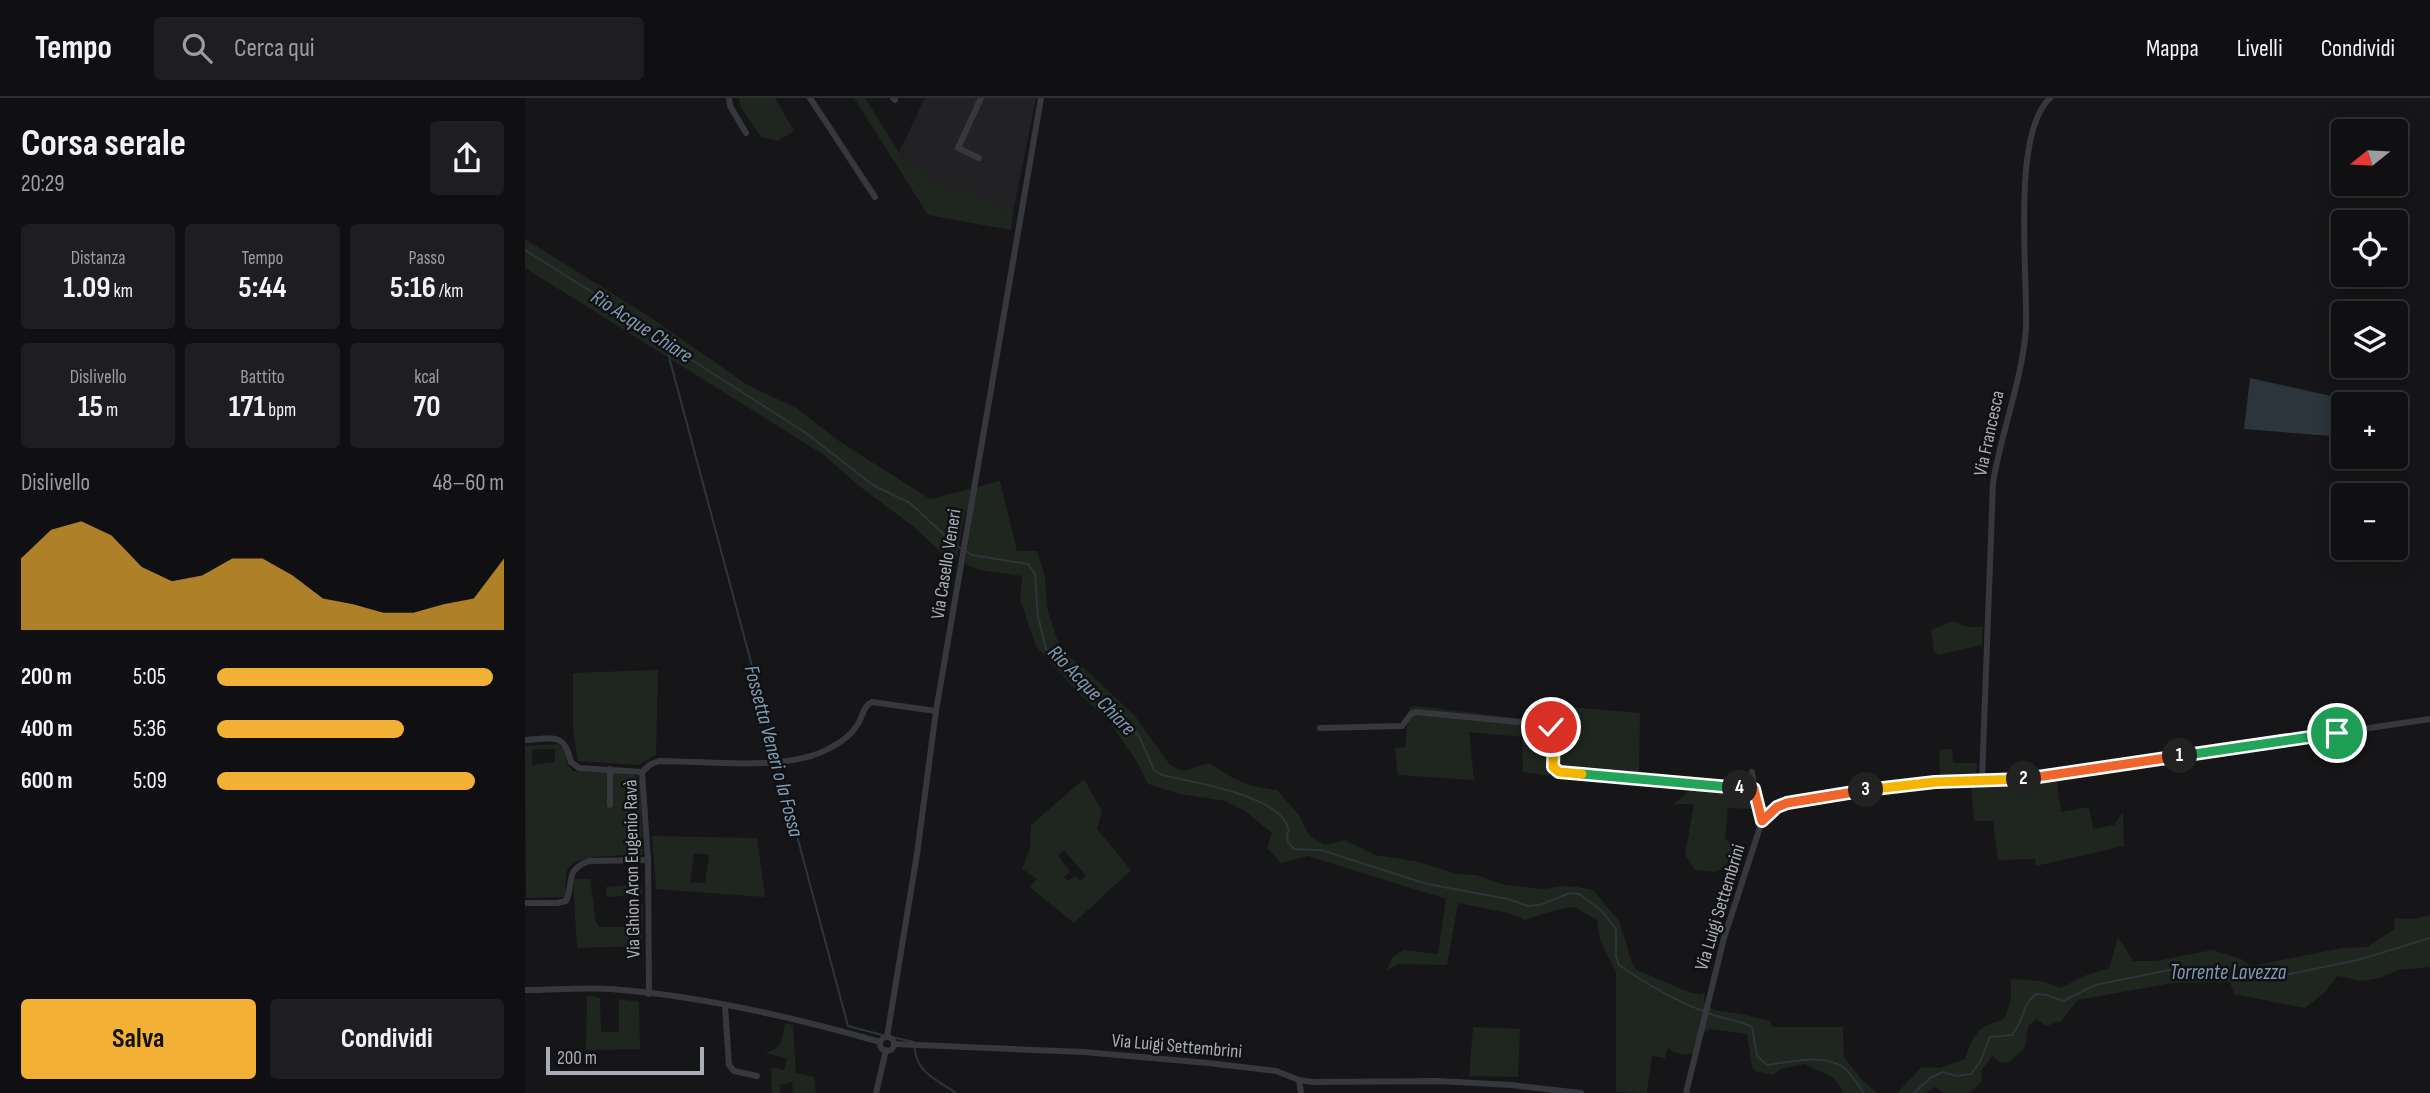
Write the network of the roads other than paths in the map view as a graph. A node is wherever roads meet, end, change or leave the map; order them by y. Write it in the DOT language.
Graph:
graph roads {
  1 [pos="729,98"];
  2 [pos="810,98"];
  3 [pos="981,98"];
  4 [pos="1041,98"];
  5 [pos="2050,98"];
  6 [pos="747,133"];
  7 [pos="979,158"];
  8 [pos="875,197"];
  9 [pos="936,711"];
  10 [pos="2430,719"];
  11 [pos="1320,728"];
  12 [pos="525,740"];
  13 [pos="610,769"];
  14 [pos="642,772"];
  15 [pos="1752,772"];
  16 [pos="1982,780"];
  17 [pos="1754,789"];
  18 [pos="610,805"];
  19 [pos="1762,821"];
  20 [pos="648,860"];
  21 [pos="525,903"];
  22 [pos="525,990"];
  23 [pos="649,994"];
  24 [pos="725,1006"];
  25 [pos="887,1036"];
  26 [pos="880,1042"];
  27 [pos="894,1044"];
  28 [pos="886,1050"];
  29 [pos="757,1076"];
  30 [pos="1299,1080"];
  31 [pos="876,1093"];
  32 [pos="1301,1093"];
  33 [pos="1581,1093"];
  34 [pos="1686,1093"];
  1 -- 6 [label="street"];
  2 -- 8 [label="street"];
  3 -- 7 [label="street"];
  4 -- 9 [label="street, Via Casello Veneri"];
  5 -- 16 [label="street, Via Francesca"];
  9 -- 14 [label="street, Via Ghion Aron Eugenio Ravà"];
  9 -- 25 [label="street, Via Casello Veneri"];
  10 -- 16 [label="street"];
  11 -- 17 [label="street"];
  12 -- 13 [label="street"];
  13 -- 14 [label="street"];
  13 -- 18 [label="street"];
  14 -- 20 [label="street, Via Ghion Aron Eugenio Ravà"];
  15 -- 17 [label="street"];
  16 -- 19 [label="street"];
  17 -- 19 [label="street"];
  19 -- 34 [label="street, Via Luigi Settembrini"];
  20 -- 21 [label="street"];
  20 -- 23 [label="street, Via Ghion Aron Eugenio Ravà"];
  22 -- 23 [label="street"];
  23 -- 24 [label="street"];
  24 -- 26 [label="street"];
  24 -- 29 [label="street"];
  25 -- 26 [label="street"];
  25 -- 27 [label="street"];
  26 -- 28 [label="street"];
  27 -- 28 [label="street"];
  27 -- 30 [label="street, Via Luigi Settembrini"];
  28 -- 31 [label="street"];
  30 -- 32 [label="street"];
  30 -- 33 [label="street, Via Luigi Settembrini"];
}
